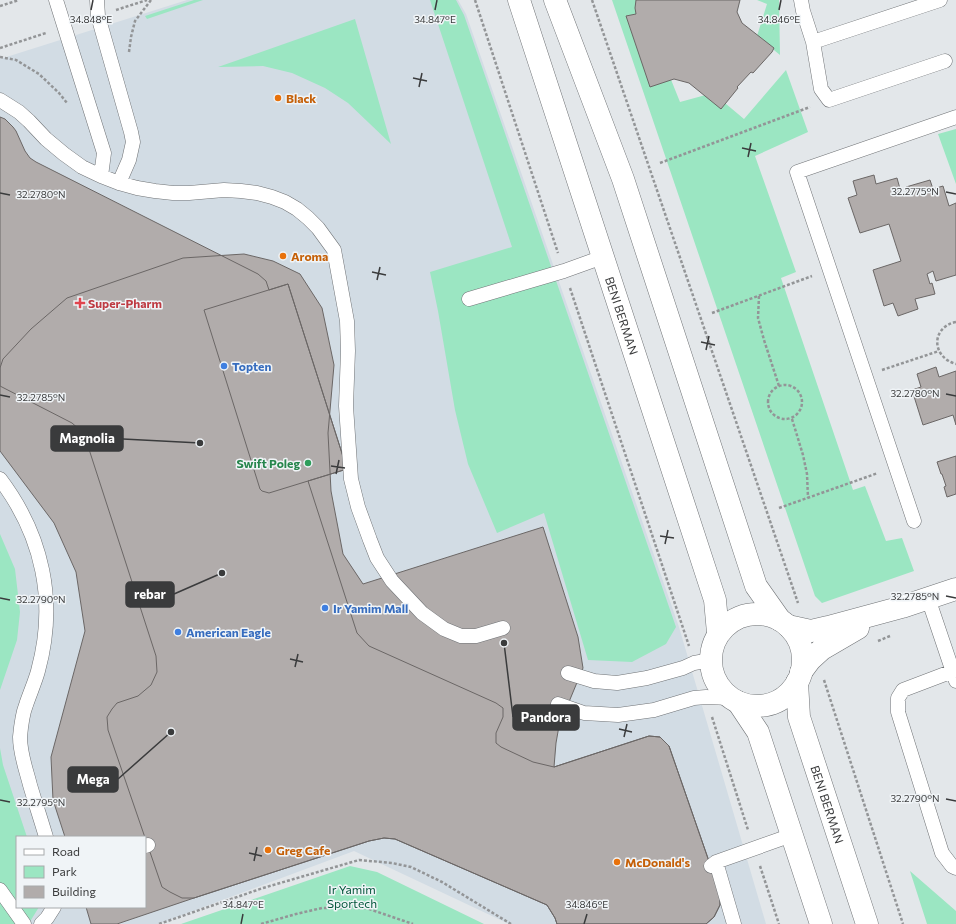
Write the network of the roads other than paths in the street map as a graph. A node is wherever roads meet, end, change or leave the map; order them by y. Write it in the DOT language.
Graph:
graph roads {
  1 [pos="56,0"];
  2 [pos="97,0"];
  3 [pos="519,0"];
  4 [pos="801,0"];
  5 [pos="940,0"];
  6 [pos="558,5"];
  7 [pos="813,42"];
  8 [pos="945,61"];
  9 [pos="0,100"];
  10 [pos="956,117"];
  11 [pos="100,176"];
  12 [pos="119,183"];
  13 [pos="603,257"];
  14 [pos="469,299"];
  15 [pos="0,479"];
  16 [pos="914,521"];
  17 [pos="956,589"];
  18 [pos="928,598"];
  19 [pos="902,607"];
  20 [pos="792,625"];
  21 [pos="503,628"];
  22 [pos="718,633"];
  23 [pos="703,662"];
  24 [pos="568,673"];
  25 [pos="954,676"];
  26 [pos="799,677"];
  27 [pos="734,700"];
  28 [pos="558,704"];
  29 [pos="792,835"];
  30 [pos="46,836"];
  31 [pos="956,868"];
  32 [pos="0,890"];
  33 [pos="53,908"];
  34 [pos="24,924"];
  35 [pos="41,924"];
  36 [pos="734,924"];
  37 [pos="821,924"];
  38 [pos="867,924"];
  1 -- 11 [label="lane"];
  2 -- 12 [label="lane"];
  3 -- 13 [label="street, BENI BERMAN"];
  4 -- 7 [label="lane"];
  5 -- 7 [label="lane"];
  6 -- 20 [label="street"];
  7 -- 8 [label="lane"];
  9 -- 11 [label="lane"];
  10 -- 16 [label="lane"];
  11 -- 12 [label="lane"];
  12 -- 21 [label="lane"];
  13 -- 14 [label="lane"];
  13 -- 22 [label="street, BENI BERMAN"];
  15 -- 30 [label="lane"];
  17 -- 18 [label="street"];
  18 -- 19 [label="street"];
  18 -- 25 [label="lane"];
  19 -- 20 [label="street"];
  19 -- 26 [label="street"];
  20 -- 22 [label="street"];
  20 -- 26 [label="street"];
  22 -- 23 [label="street"];
  23 -- 24 [label="lane"];
  23 -- 27 [label="street"];
  25 -- 31 [label="lane"];
  26 -- 27 [label="street"];
  26 -- 38 [label="street, BENI BERMAN"];
  27 -- 28 [label="lane"];
  27 -- 29 [label="street"];
  29 -- 36 [label="lane"];
  29 -- 37 [label="street"];
  32 -- 34 [label="lane"];
  33 -- 35 [label="lane"];
}
